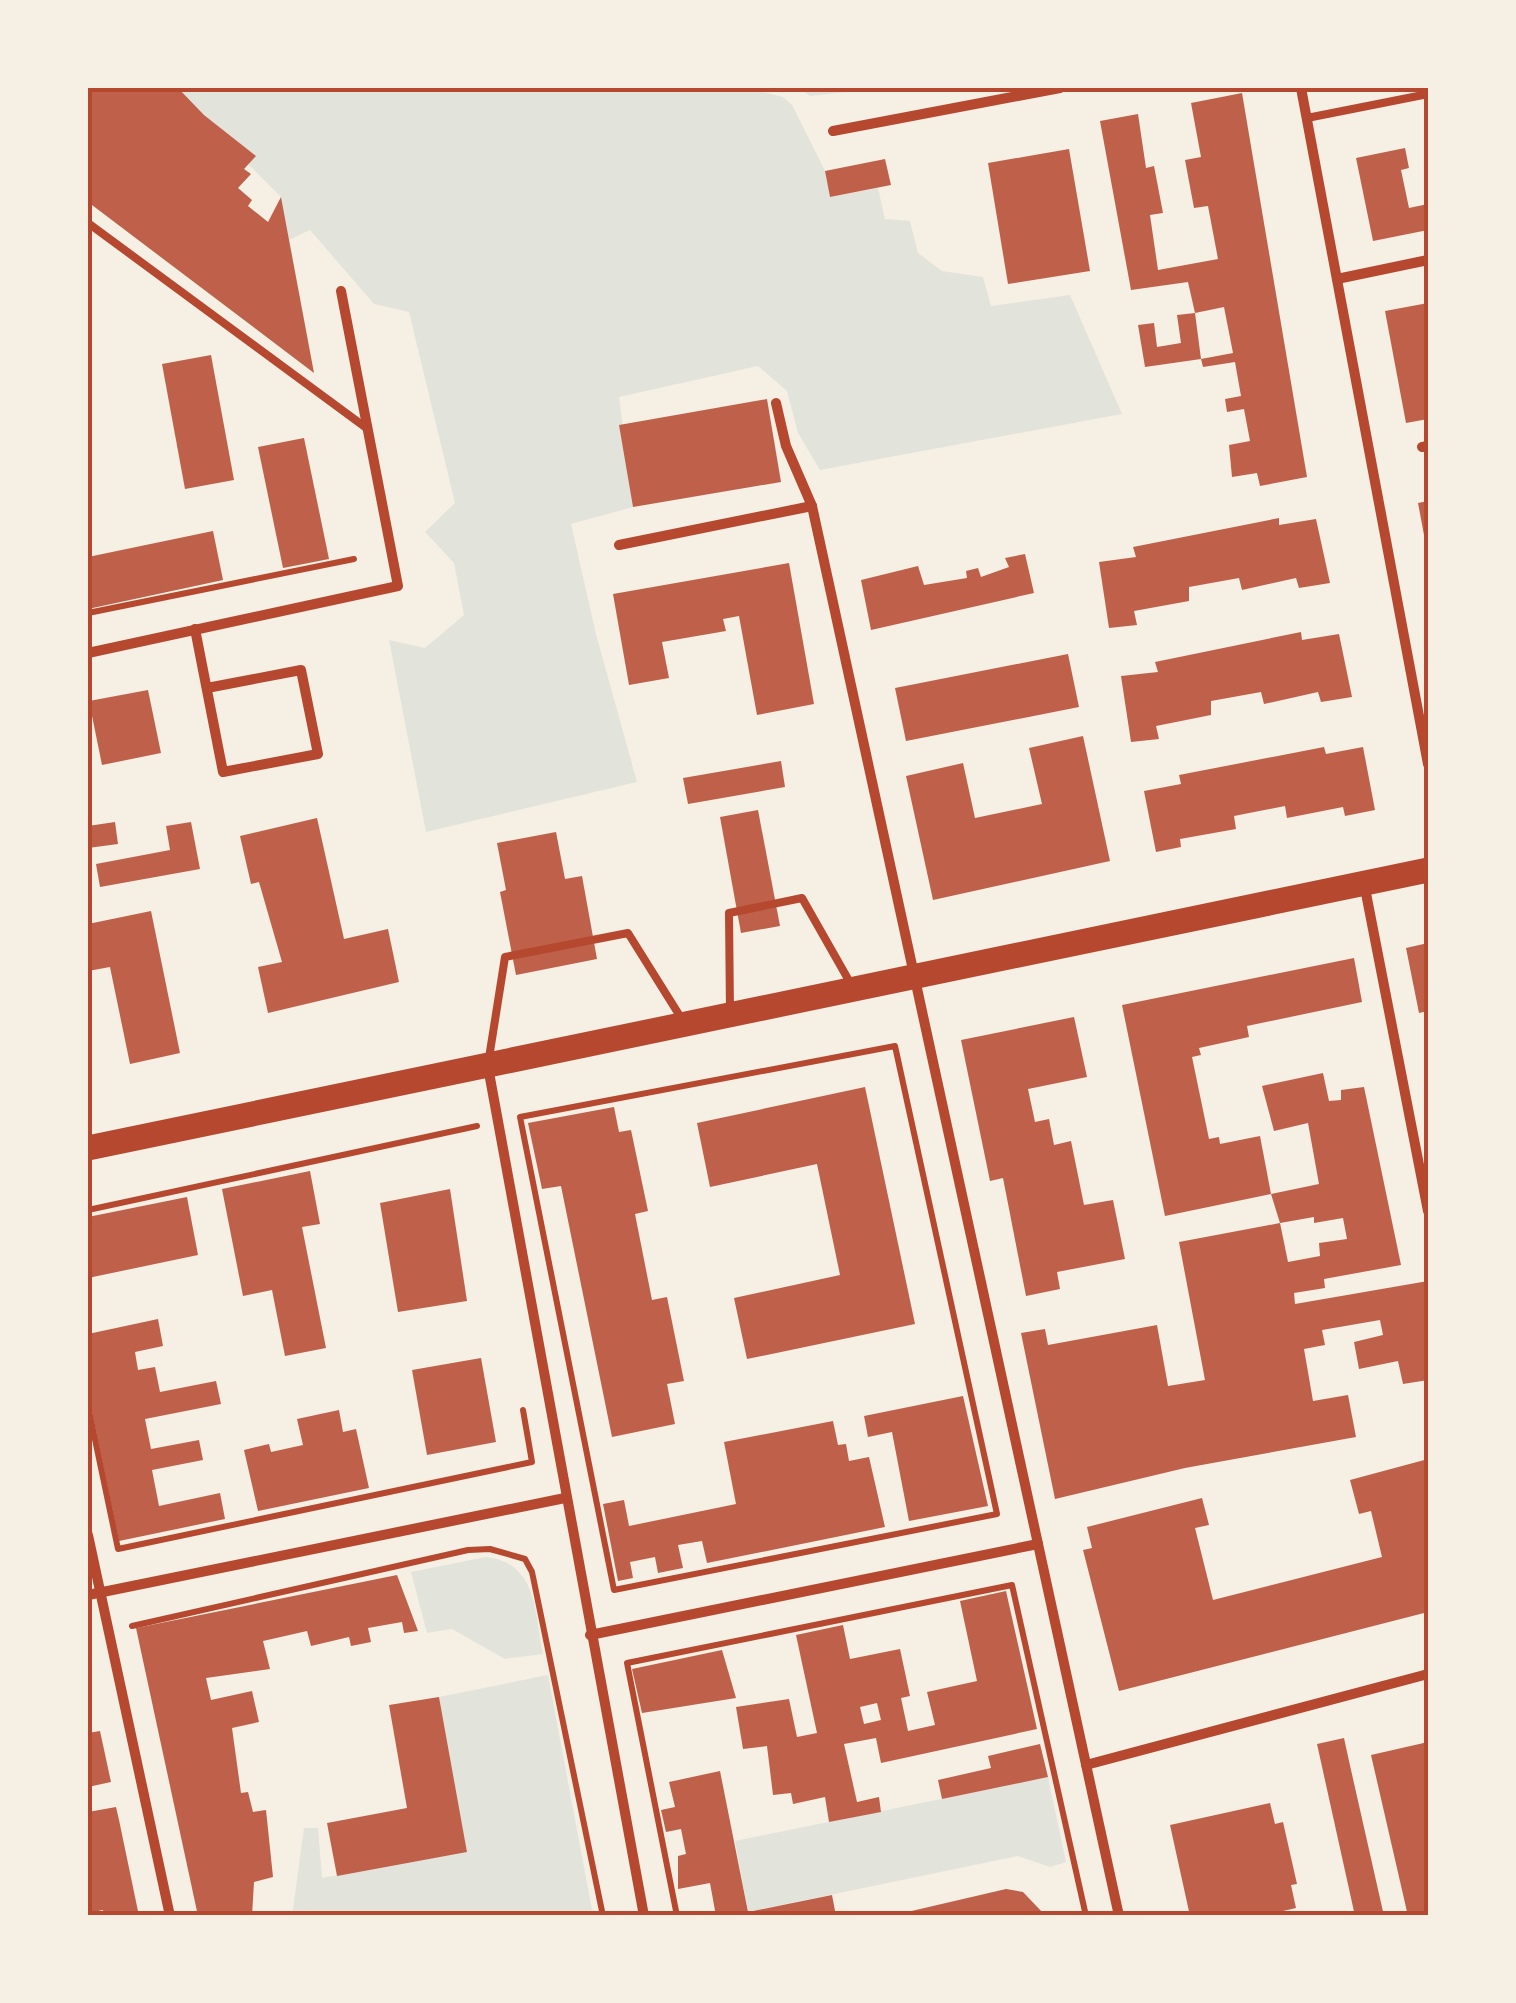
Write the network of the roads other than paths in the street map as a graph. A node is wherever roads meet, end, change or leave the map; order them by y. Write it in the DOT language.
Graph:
graph roads {
  1 [pos="1060,88"];
  2 [pos="1301,88"];
  3 [pos="1428,94"];
  4 [pos="1307,118"];
  5 [pos="833,132"];
  6 [pos="88,223"];
  7 [pos="1428,260"];
  8 [pos="1337,279"];
  9 [pos="340,291"];
  10 [pos="776,403"];
  11 [pos="365,427"];
  12 [pos="812,506"];
  13 [pos="619,545"];
  14 [pos="196,629"];
  15 [pos="88,652"];
  16 [pos="207,688"];
  17 [pos="1428,764"];
  18 [pos="1428,870"];
  19 [pos="1364,884"];
  20 [pos="914,977"];
  21 [pos="854,990"];
  22 [pos="730,1015"];
  23 [pos="686,1024"];
  24 [pos="488,1066"];
  25 [pos="88,1148"];
  26 [pos="1428,1211"];
  27 [pos="565,1498"];
  28 [pos="88,1535"];
  29 [pos="1038,1544"];
  30 [pos="94,1594"];
  31 [pos="590,1635"];
  32 [pos="1428,1674"];
  33 [pos="1086,1765"];
  34 [pos="170,1916"];
  35 [pos="644,1916"];
  36 [pos="1118,1916"];
  1 -- 5 [label="street"];
  2 -- 4 [label="street"];
  3 -- 4 [label="lane"];
  4 -- 8 [label="street"];
  6 -- 11 [label="lane"];
  7 -- 8 [label="street"];
  8 -- 17 [label="street"];
  9 -- 11 [label="street"];
  10 -- 12 [label="street"];
  11 -- 14 [label="street"];
  12 -- 13 [label="street"];
  12 -- 20 [label="street"];
  14 -- 15 [label="street"];
  14 -- 16 [label="street"];
  16 -- 16 [label="street"];
  18 -- 19 [label="main road"];
  19 -- 20 [label="main road"];
  19 -- 26 [label="street"];
  20 -- 21 [label="main road"];
  20 -- 29 [label="street"];
  21 -- 22 [label="main road"];
  21 -- 22 [label="lane"];
  22 -- 23 [label="main road"];
  23 -- 24 [label="main road"];
  23 -- 24 [label="lane"];
  24 -- 25 [label="main road"];
  24 -- 27 [label="street"];
  27 -- 30 [label="street"];
  27 -- 31 [label="street"];
  28 -- 30 [label="street"];
  29 -- 31 [label="street"];
  29 -- 33 [label="street"];
  30 -- 34 [label="street"];
  31 -- 35 [label="street"];
  32 -- 33 [label="street"];
  33 -- 36 [label="street"];
}
